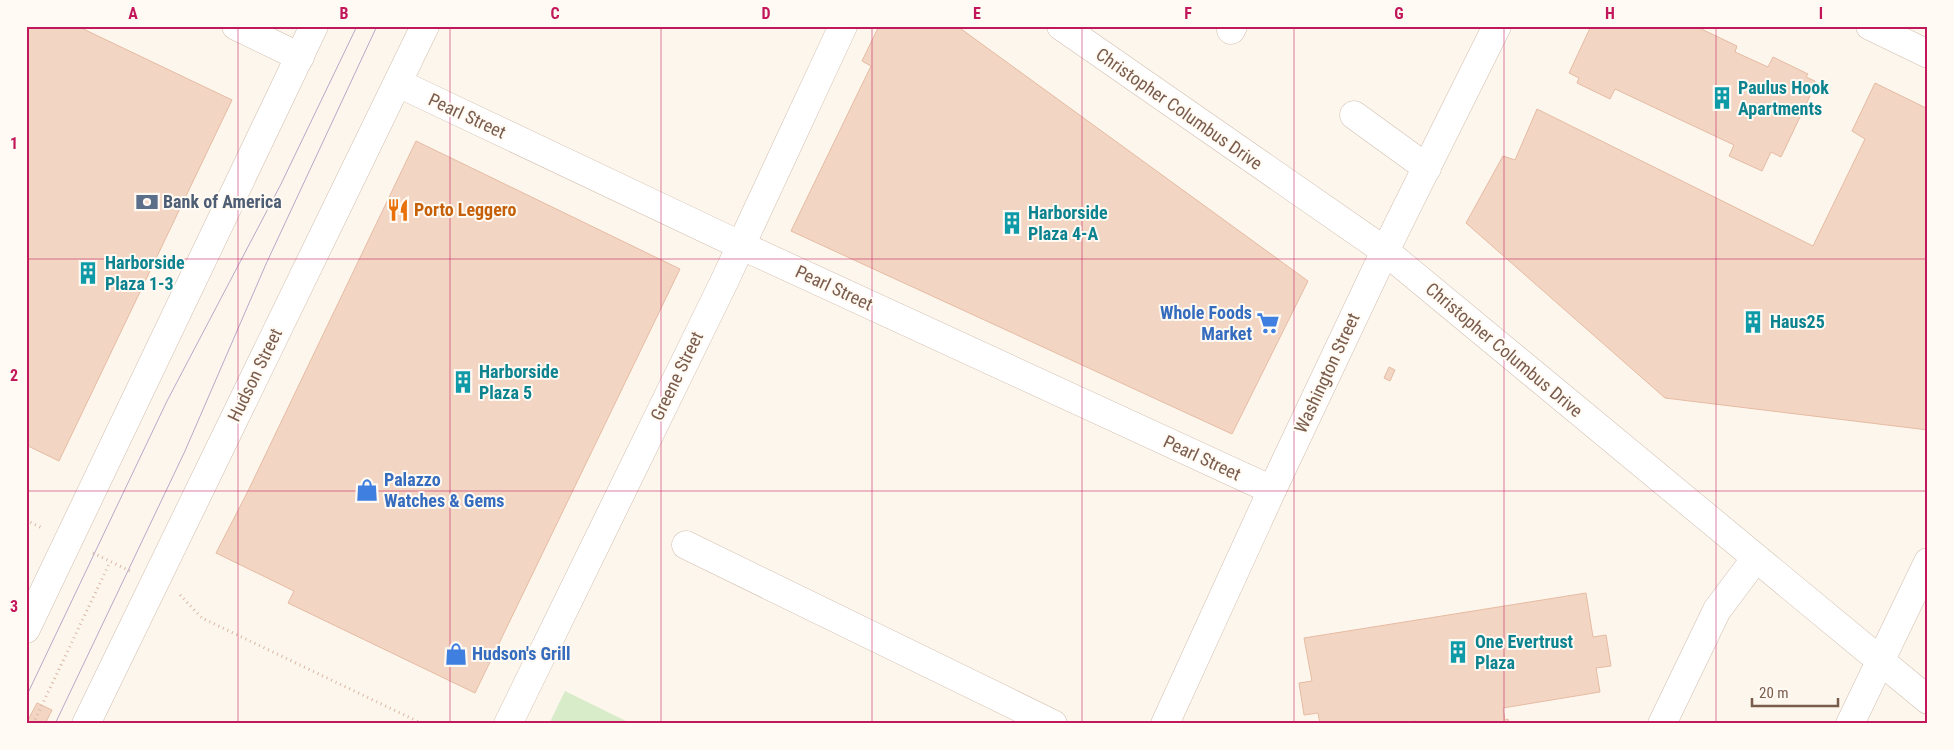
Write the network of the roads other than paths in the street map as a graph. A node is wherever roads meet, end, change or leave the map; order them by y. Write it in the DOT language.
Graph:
graph roads {
  1 [pos="236,26"];
  2 [pos="314,26"];
  3 [pos="426,26"];
  4 [pos="843,26"];
  5 [pos="1061,26"];
  6 [pos="1498,26"];
  7 [pos="1870,26"];
  8 [pos="1928,54"];
  9 [pos="300,57"];
  10 [pos="398,83"];
  11 [pos="1354,115"];
  12 [pos="1427,168"];
  13 [pos="740,245"];
  14 [pos="1385,251"];
  15 [pos="1272,490"];
  16 [pos="686,545"];
  17 [pos="1756,558"];
  18 [pos="1928,562"];
  19 [pos="26,629"];
  20 [pos="1880,661"];
  21 [pos="1928,700"];
  22 [pos="86,724"];
  23 [pos="508,724"];
  24 [pos="1053,724"];
  25 [pos="1165,724"];
  26 [pos="1662,724"];
  27 [pos="1850,724"];
  1 -- 9 [label="street"];
  2 -- 9 [label="street"];
  3 -- 10 [label="street, Hudson Street"];
  4 -- 13 [label="street, Greene Street"];
  5 -- 14 [label="street, Christopher Columbus Drive"];
  6 -- 12 [label="street, Washington Street"];
  7 -- 8 [label="street"];
  9 -- 19 [label="street"];
  10 -- 13 [label="street, Pearl Street"];
  10 -- 22 [label="street, Hudson Street"];
  11 -- 12 [label="street"];
  12 -- 14 [label="street, Washington Street"];
  13 -- 15 [label="street, Pearl Street"];
  13 -- 23 [label="street, Greene Street"];
  14 -- 15 [label="street, Washington Street"];
  14 -- 17 [label="street, Christopher Columbus Drive"];
  15 -- 25 [label="street, Washington Street"];
  16 -- 24 [label="street"];
  17 -- 20 [label="street, Christopher Columbus Drive"];
  17 -- 26 [label="street"];
  18 -- 20 [label="street"];
  20 -- 21 [label="street, Christopher Columbus Drive"];
  20 -- 27 [label="street"];
}
